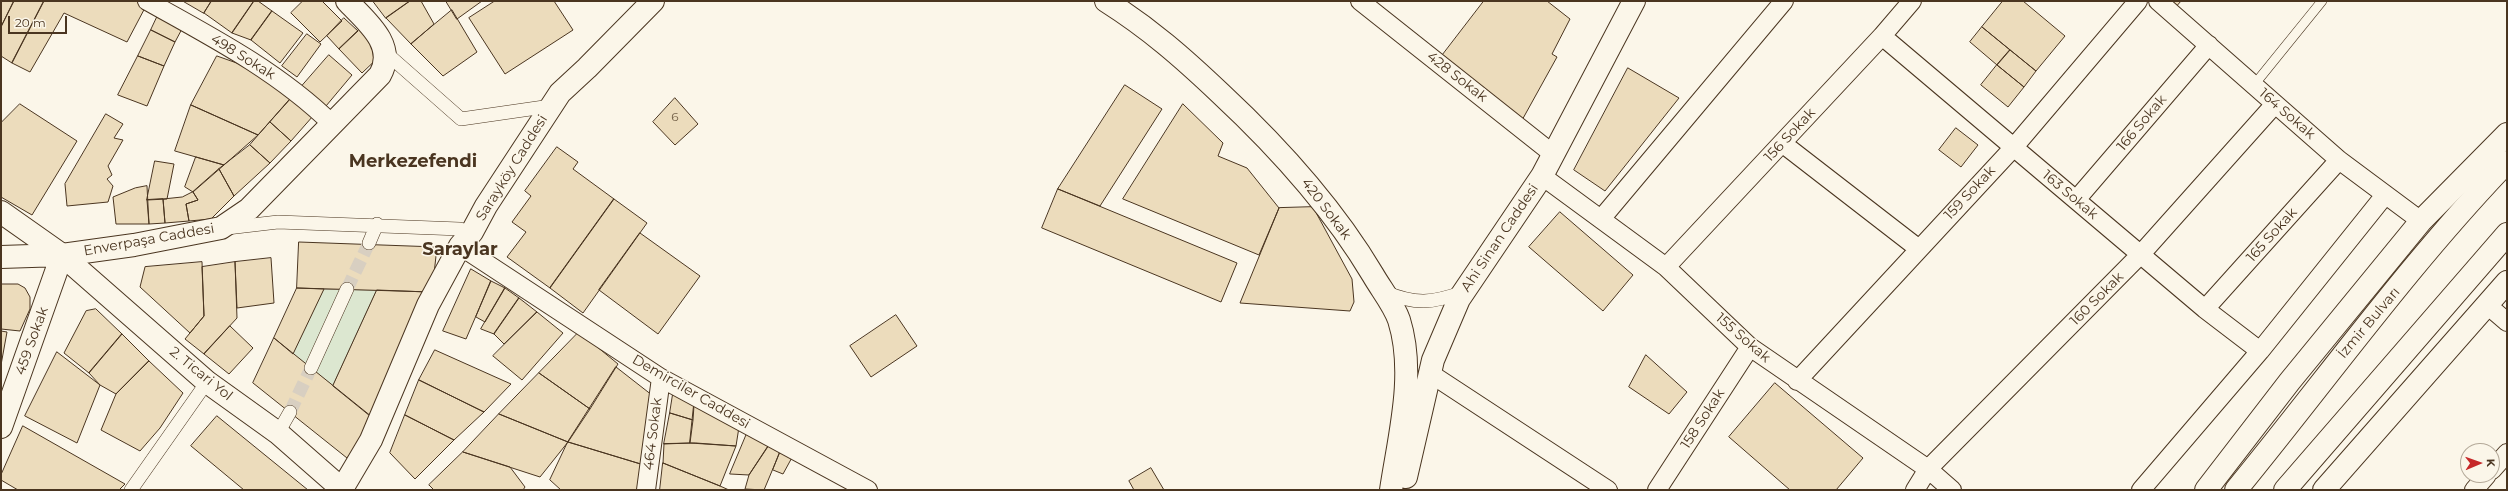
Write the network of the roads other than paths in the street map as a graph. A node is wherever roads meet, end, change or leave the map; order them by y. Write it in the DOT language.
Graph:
graph roads {
  1 [pos="147,1"];
  2 [pos="347,1"];
  3 [pos="653,1"];
  4 [pos="1106,1"];
  5 [pos="1360,1"];
  6 [pos="1784,1"];
  7 [pos="1912,1"];
  8 [pos="2138,1"];
  9 [pos="2158,1"];
  10 [pos="2322,1"];
  11 [pos="1630,3"];
  12 [pos="1882,36"];
  13 [pos="2209,45"];
  14 [pos="386,53"];
  15 [pos="2254,85"];
  16 [pos="2275,104"];
  17 [pos="551,106"];
  18 [pos="332,124"];
  19 [pos="2507,134"];
  20 [pos="1782,142"];
  21 [pos="2014,147"];
  22 [pos="1553,154"];
  23 [pos="2339,160"];
  24 [pos="2507,162"];
  25 [pos="1542,176"];
  26 [pos="2385,195"];
  27 [pos="2076,200"];
  28 [pos="1,212"];
  29 [pos="1601,219"];
  30 [pos="2421,221"];
  31 [pos="377,224"];
  32 [pos="221,228"];
  33 [pos="2507,234"];
  34 [pos="466,239"];
  35 [pos="368,243"];
  36 [pos="1919,249"];
  37 [pos="2140,254"];
  38 [pos="62,255"];
  39 [pos="1,257"];
  40 [pos="1666,267"];
  41 [pos="2507,282"];
  42 [pos="347,289"];
  43 [pos="1382,291"];
  44 [pos="1464,292"];
  45 [pos="2486,304"];
  46 [pos="2205,310"];
  47 [pos="2507,322"];
  48 [pos="1750,347"];
  49 [pos="2260,351"];
  50 [pos="311,368"];
  51 [pos="1430,374"];
  52 [pos="660,378"];
  53 [pos="1797,381"];
  54 [pos="207,382"];
  55 [pos="290,412"];
  56 [pos="1,427"];
  57 [pos="278,433"];
  58 [pos="2507,453"];
  59 [pos="2314,456"];
  60 [pos="2500,461"];
  61 [pos="2259,463"];
  62 [pos="1928,469"];
  63 [pos="131,490"];
  64 [pos="343,490"];
  65 [pos="646,490"];
  66 [pos="868,490"];
  67 [pos="1391,490"];
  68 [pos="1403,490"];
  69 [pos="1608,490"];
  70 [pos="1657,490"];
  71 [pos="1915,490"];
  72 [pos="1952,490"];
  73 [pos="2141,490"];
  74 [pos="2206,490"];
  75 [pos="2231,490"];
  76 [pos="2236,490"];
  77 [pos="2285,490"];
  78 [pos="2310,490"];
  79 [pos="2324,490"];
  1 -- 18 [label="street, 498 Sokak"];
  2 -- 14 [label="street"];
  3 -- 17 [label="street, Sarayköy Caddesi"];
  4 -- 43 [label="street, 420 Sokak"];
  5 -- 22 [label="street, 428 Sokak"];
  6 -- 29 [label="street"];
  7 -- 12 [label="street, 156 Sokak"];
  8 -- 21 [label="street, 159 Sokak"];
  9 -- 13 [label="street, 164 Sokak"];
  10 -- 15 [label="lane"];
  11 -- 22 [label="street, Ahi Sinan Caddesi"];
  12 -- 20 [label="street, 156 Sokak"];
  12 -- 21 [label="street, 163 Sokak"];
  13 -- 15 [label="street, 164 Sokak"];
  13 -- 27 [label="street, 166 Sokak"];
  14 -- 17 [label="street"];
  14 -- 18 [label="street, Enverpaşa Caddesi"];
  15 -- 16 [label="street, 164 Sokak"];
  16 -- 23 [label="street, 164 Sokak"];
  16 -- 37 [label="street, 160 Sokak"];
  17 -- 34 [label="street, Sarayköy Caddesi"];
  18 -- 32 [label="street, Enverpaşa Caddesi"];
  19 -- 30 [label="street"];
  20 -- 36 [label="street"];
  20 -- 40 [label="street, 156 Sokak"];
  21 -- 27 [label="street, 163 Sokak"];
  21 -- 36 [label="street, 159 Sokak"];
  22 -- 25 [label="street, Ahi Sinan Caddesi"];
  23 -- 26 [label="street, 164 Sokak"];
  23 -- 46 [label="street, 165 Sokak"];
  24 -- 61 [label="street, İzmir Bulvarı"];
  25 -- 29 [label="street, 155 Sokak"];
  25 -- 44 [label="street, Ahi Sinan Caddesi"];
  26 -- 30 [label="street, 164 Sokak"];
  26 -- 49 [label="street"];
  27 -- 37 [label="street, 163 Sokak"];
  28 -- 38 [label="street, 2. Ticari Yol"];
  29 -- 40 [label="street, 155 Sokak"];
  30 -- 74 [label="street"];
  31 -- 32 [label="street"];
  31 -- 34 [label="street"];
  31 -- 35 [label="street"];
  32 -- 38 [label="street, Enverpaşa Caddesi"];
  33 -- 59 [label="street"];
  34 -- 52 [label="street, Demirciler Caddesi"];
  34 -- 64 [label="street, Sarayköy Caddesi"];
  36 -- 53 [label="street, 159 Sokak"];
  37 -- 46 [label="street, 163 Sokak"];
  37 -- 62 [label="street, 160 Sokak"];
  38 -- 39 [label="street, Enverpaşa Caddesi"];
  38 -- 54 [label="street, 2. Ticari Yol"];
  38 -- 56 [label="street, 459 Sokak"];
  40 -- 48 [label="street, 155 Sokak"];
  41 -- 45 [label="street"];
  42 -- 50 [label="street"];
  43 -- 44 [label="street"];
  43 -- 67 [label="street, 420 Sokak"];
  44 -- 51 [label="street, Ahi Sinan Caddesi"];
  45 -- 47 [label="street"];
  45 -- 79 [label="street"];
  46 -- 49 [label="street, 163 Sokak"];
  48 -- 53 [label="street, 155 Sokak"];
  48 -- 70 [label="street, 158 Sokak"];
  49 -- 73 [label="street"];
  51 -- 68 [label="street, Ahi Sinan Caddesi"];
  51 -- 69 [label="street"];
  52 -- 65 [label="street, 464 Sokak"];
  52 -- 66 [label="street, Demirciler Caddesi"];
  53 -- 62 [label="street, 155 Sokak"];
  54 -- 57 [label="street, 2. Ticari Yol"];
  54 -- 63 [label="street"];
  55 -- 57 [label="street"];
  57 -- 64 [label="street, 2. Ticari Yol"];
  58 -- 60 [label="street"];
  59 -- 77 [label="street"];
  59 -- 78 [label="street"];
  61 -- 75 [label="street"];
  61 -- 76 [label="street, İzmir Bulvarı"];
  62 -- 71 [label="street, 160 Sokak"];
  62 -- 72 [label="street, 155 Sokak"];
}
